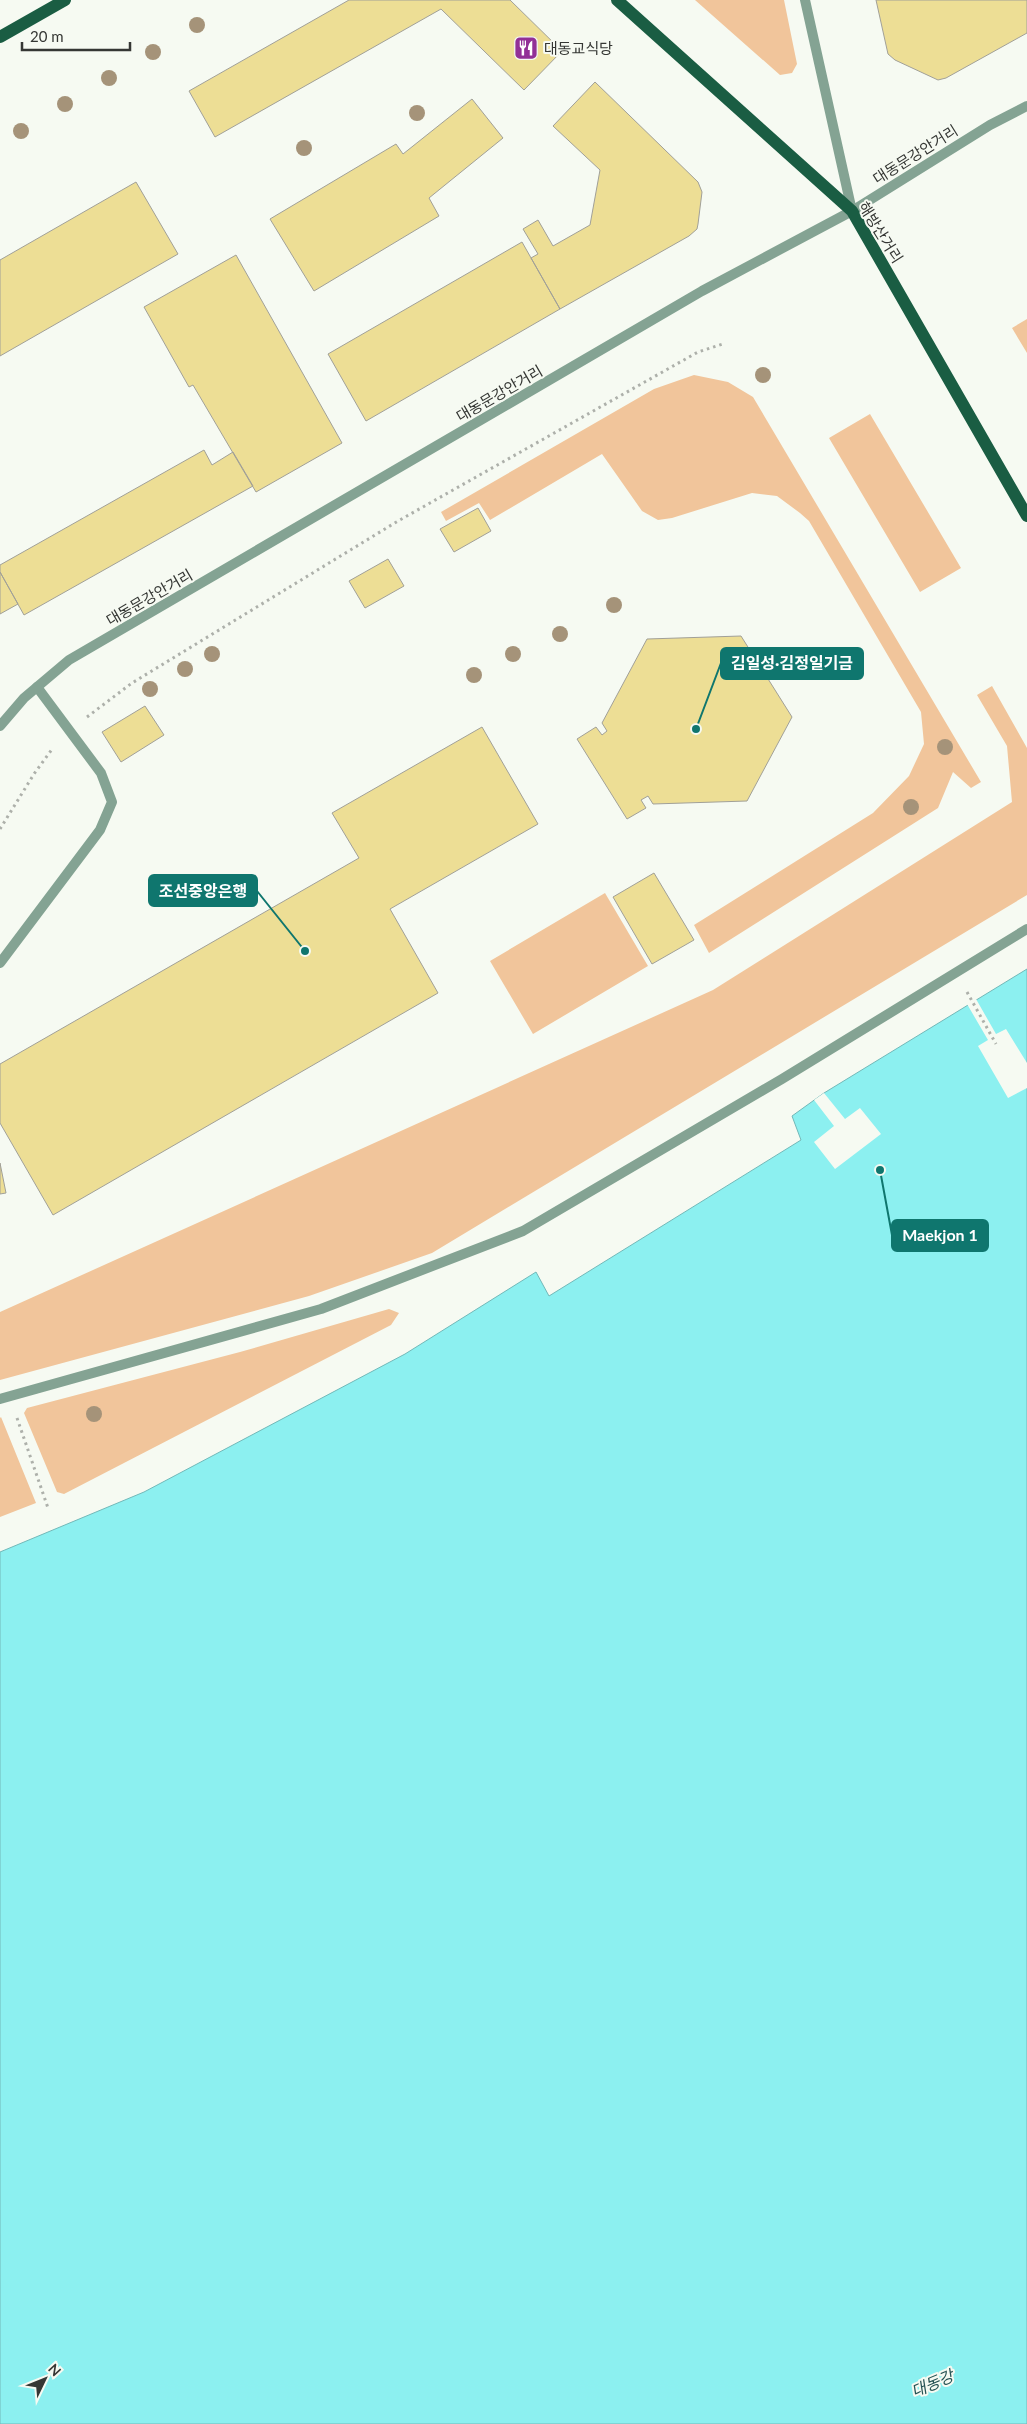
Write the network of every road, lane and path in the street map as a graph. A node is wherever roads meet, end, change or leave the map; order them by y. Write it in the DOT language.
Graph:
graph roads {
  1 [pos="65,0"];
  2 [pos="617,0"];
  3 [pos="805,0"];
  4 [pos="0,37"];
  5 [pos="1027,106"];
  6 [pos="852,211"];
  7 [pos="723,344"];
  8 [pos="1027,516"];
  9 [pos="37,687"];
  10 [pos="0,726"];
  11 [pos="70,731"];
  12 [pos="0,829"];
  13 [pos="1027,929"];
  14 [pos="0,963"];
  15 [pos="956,974"];
  16 [pos="996,1044"];
  17 [pos="4,1398"];
  18 [pos="48,1508"];
  1 -- 4 [label="main road"];
  2 -- 6 [label="main road, 해방산거리"];
  3 -- 6 [label="street"];
  5 -- 6 [label="street, 대동문강안거리"];
  6 -- 8 [label="main road, 해방산거리"];
  6 -- 9 [label="street, 대동문강안거리"];
  7 -- 11 [label="path"];
  9 -- 10 [label="street, 대동문강안거리"];
  9 -- 11 [label="street"];
  11 -- 12 [label="path"];
  11 -- 14 [label="street"];
  13 -- 15 [label="street"];
  15 -- 16 [label="path"];
  15 -- 17 [label="street"];
  17 -- 18 [label="path"];
}
